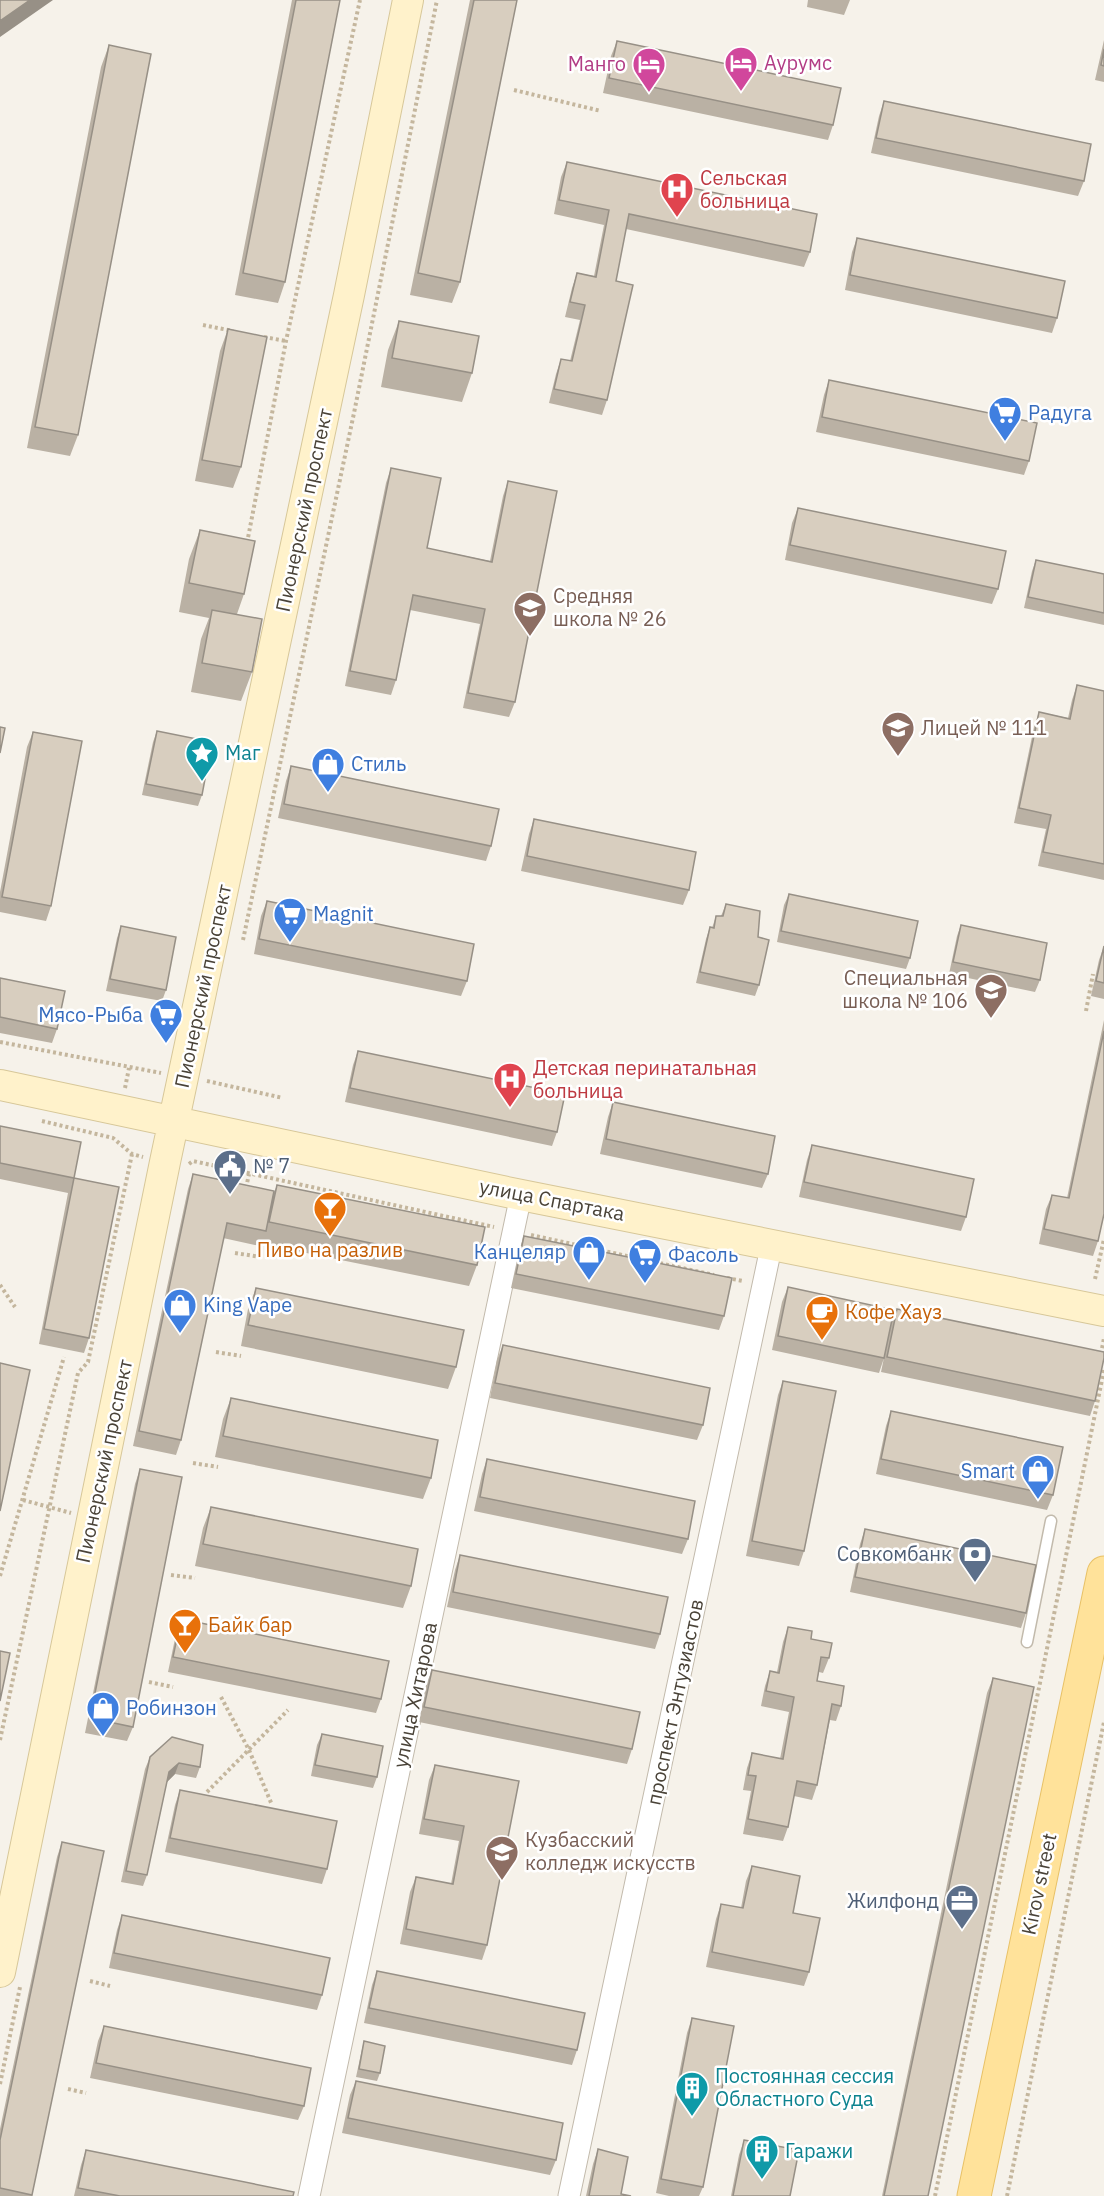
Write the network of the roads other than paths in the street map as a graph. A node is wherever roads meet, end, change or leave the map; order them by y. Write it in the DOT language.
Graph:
graph roads {
  1 [pos="408,0"];
  2 [pos="0,1085"];
  3 [pos="176,1122"];
  4 [pos="521,1195"];
  5 [pos="772,1243"];
  6 [pos="1104,1311"];
  7 [pos="1051,1521"];
  8 [pos="1104,1573"];
  9 [pos="1027,1642"];
  10 [pos="0,1972"];
  11 [pos="309,2196"];
  12 [pos="569,2196"];
  13 [pos="974,2196"];
  1 -- 3 [label="street, Пионерский проспект"];
  2 -- 3 [label="street, улица Спартака"];
  3 -- 4 [label="street, улица Спартака"];
  3 -- 10 [label="street, Пионерский проспект"];
  4 -- 5 [label="street, улица Спартака"];
  4 -- 11 [label="street, улица Хитарова"];
  5 -- 6 [label="street, улица Спартака"];
  5 -- 12 [label="street, проспект Энтузиастов"];
  7 -- 9 [label="lane"];
  8 -- 13 [label="main road, Kirov street"];
}
